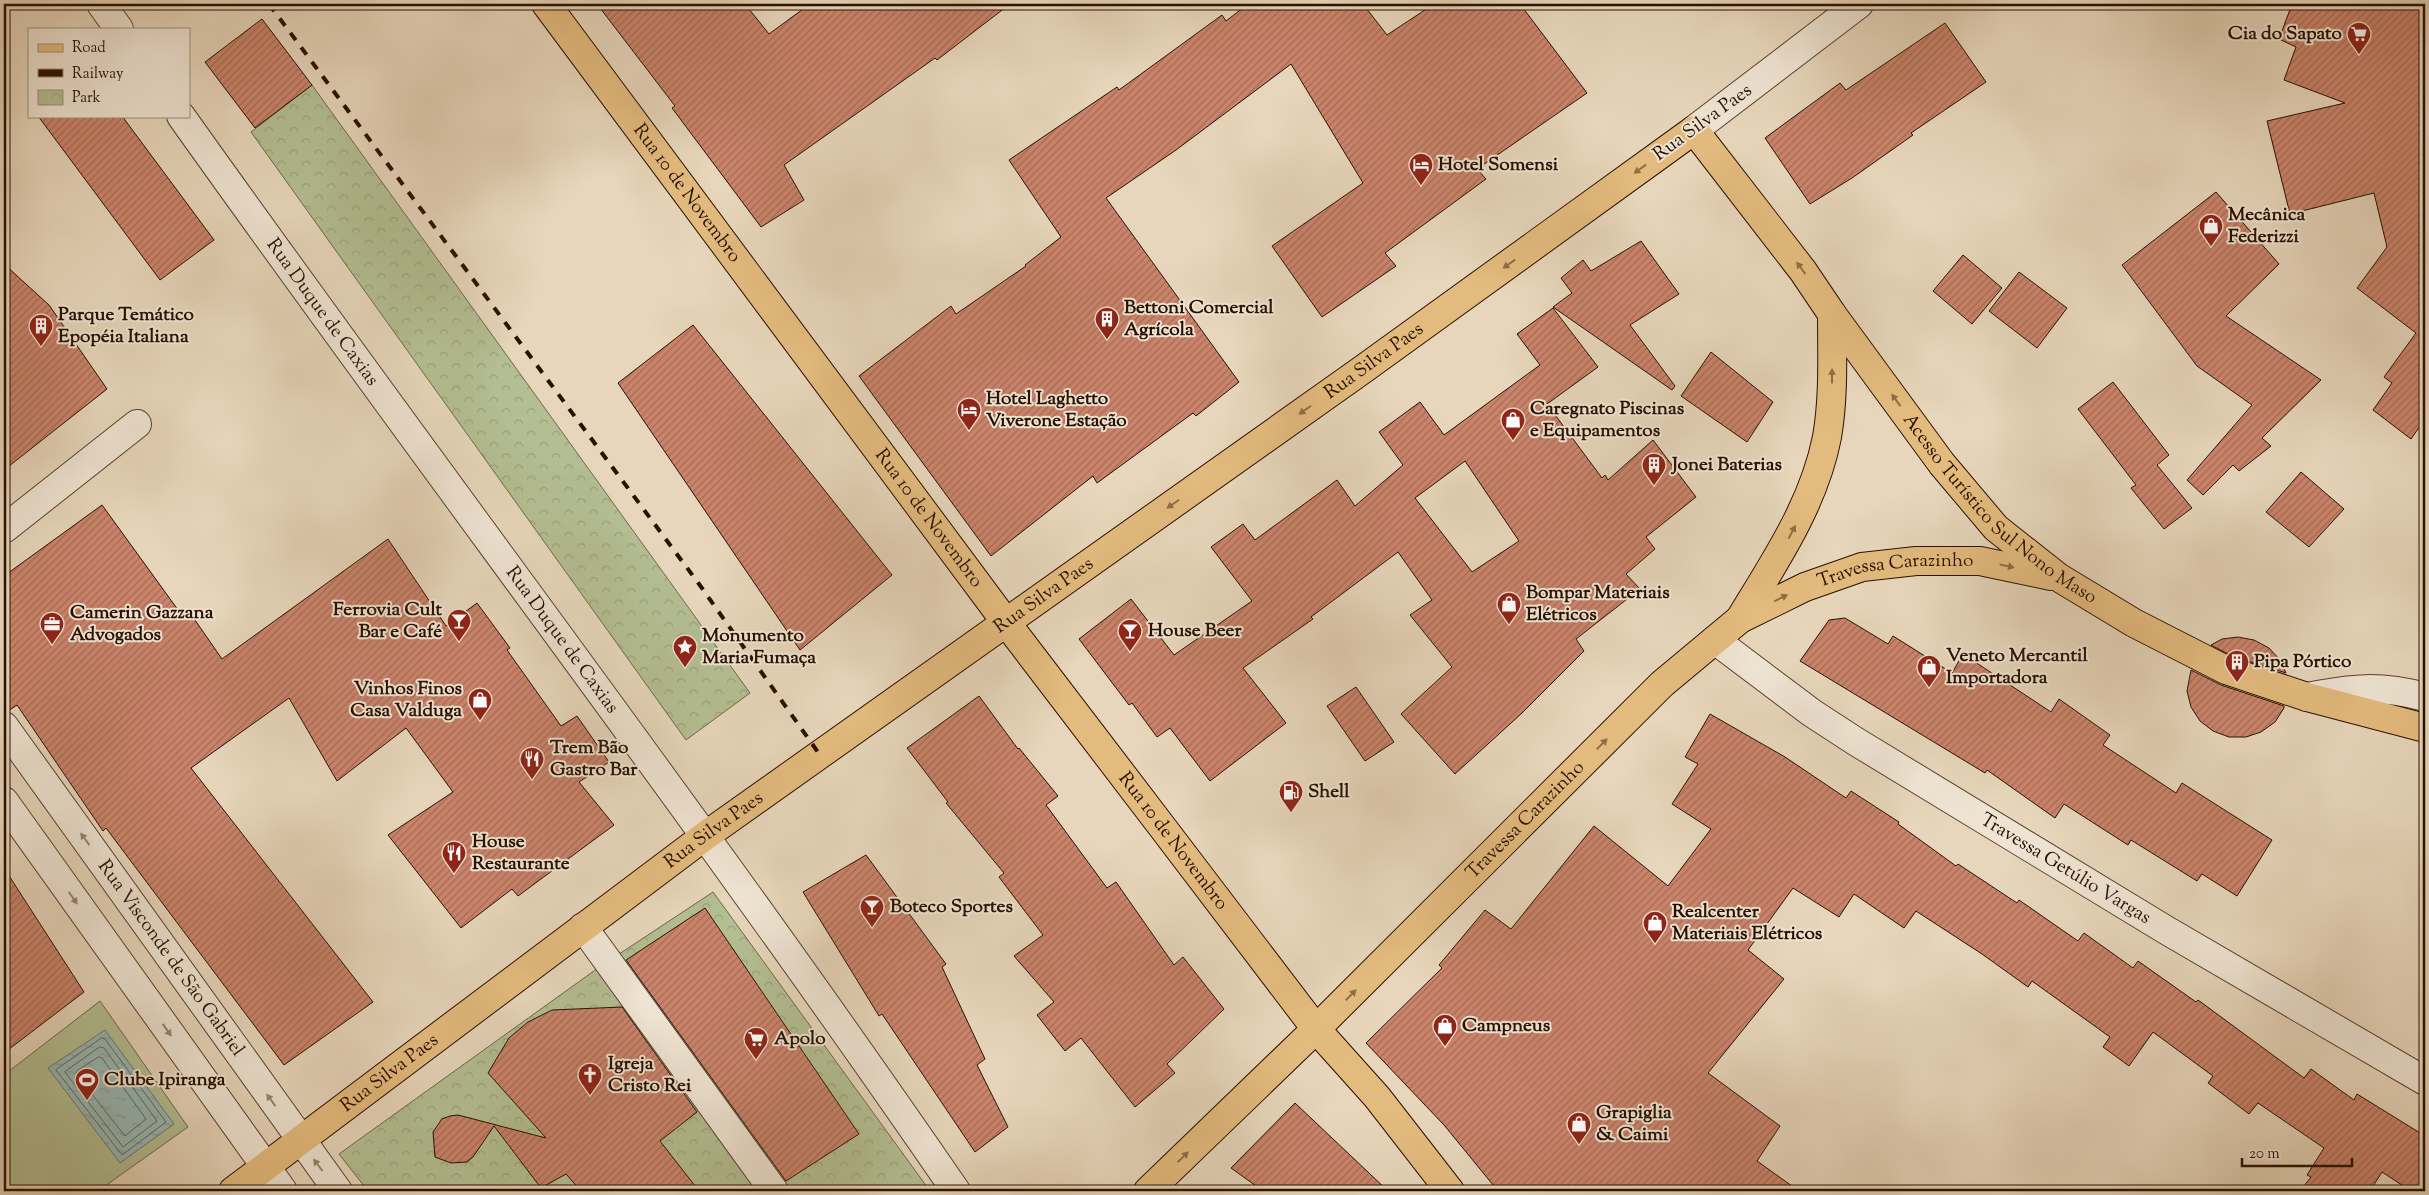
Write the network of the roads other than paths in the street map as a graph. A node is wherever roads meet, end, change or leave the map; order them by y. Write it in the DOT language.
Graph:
graph roads {
  1 [pos="101,4"];
  2 [pos="546,4"];
  3 [pos="1859,4"];
  4 [pos="118,28"];
  5 [pos="182,118"];
  6 [pos="1694,130"];
  7 [pos="1832,314"];
  8 [pos="137,424"];
  9 [pos="4,529"];
  10 [pos="2058,577"];
  11 [pos="1740,619"];
  12 [pos="1005,621"];
  13 [pos="1715,640"];
  14 [pos="2308,697"];
  15 [pos="2425,697"];
  16 [pos="4,726"];
  17 [pos="2425,728"];
  18 [pos="4,801"];
  19 [pos="705,836"];
  20 [pos="583,927"];
  21 [pos="1316,1029"];
  22 [pos="2425,1082"];
  23 [pos="299,1140"];
  24 [pos="265,1167"];
  25 [pos="233,1191"];
  26 [pos="283,1191"];
  27 [pos="338,1191"];
  28 [pos="774,1191"];
  29 [pos="956,1191"];
  30 [pos="1148,1191"];
  31 [pos="1450,1191"];
  1 -- 4 [label="street"];
  2 -- 12 [label="main road, Rua 10 de Novembro"];
  3 -- 6 [label="street, Rua Silva Paes"];
  5 -- 19 [label="street, Rua Duque de Caxias"];
  7 -- 6 [label="main road, Acesso Turístico Sul Nono Maso, one-way"];
  6 -- 12 [label="main road, Rua Silva Paes, one-way"];
  10 -- 7 [label="main road, Acesso Turístico Sul Nono Maso, one-way"];
  11 -- 7 [label="main road, Travessa Carazinho, one-way"];
  8 -- 9 [label="street"];
  11 -- 10 [label="main road, Travessa Carazinho, one-way"];
  10 -- 14 [label="main road, Acesso Turístico Sul Nono Maso"];
  11 -- 13 [label="main road, Travessa Carazinho"];
  12 -- 19 [label="main road, Rua Silva Paes"];
  12 -- 21 [label="main road, Rua 10 de Novembro"];
  21 -- 13 [label="main road, Travessa Carazinho, one-way"];
  13 -- 22 [label="street, Travessa Getúlio Vargas"];
  14 -- 15 [label="street"];
  14 -- 17 [label="main road, Acesso Turístico Sul Nono Maso"];
  23 -- 16 [label="street, Rua Visconde de São Gabriel, one-way"];
  18 -- 24 [label="street, one-way"];
  19 -- 20 [label="main road, Rua Silva Paes"];
  19 -- 29 [label="street, Rua Duque de Caxias"];
  20 -- 23 [label="main road, Rua Silva Paes"];
  20 -- 28 [label="street"];
  30 -- 21 [label="main road, Travessa Carazinho, one-way"];
  21 -- 31 [label="main road, Rua 10 de Novembro"];
  23 -- 24 [label="main road, Rua Silva Paes"];
  27 -- 23 [label="street, Rua Visconde de São Gabriel, one-way"];
  24 -- 25 [label="main road, Rua Silva Paes"];
  24 -- 26 [label="street"];
}
